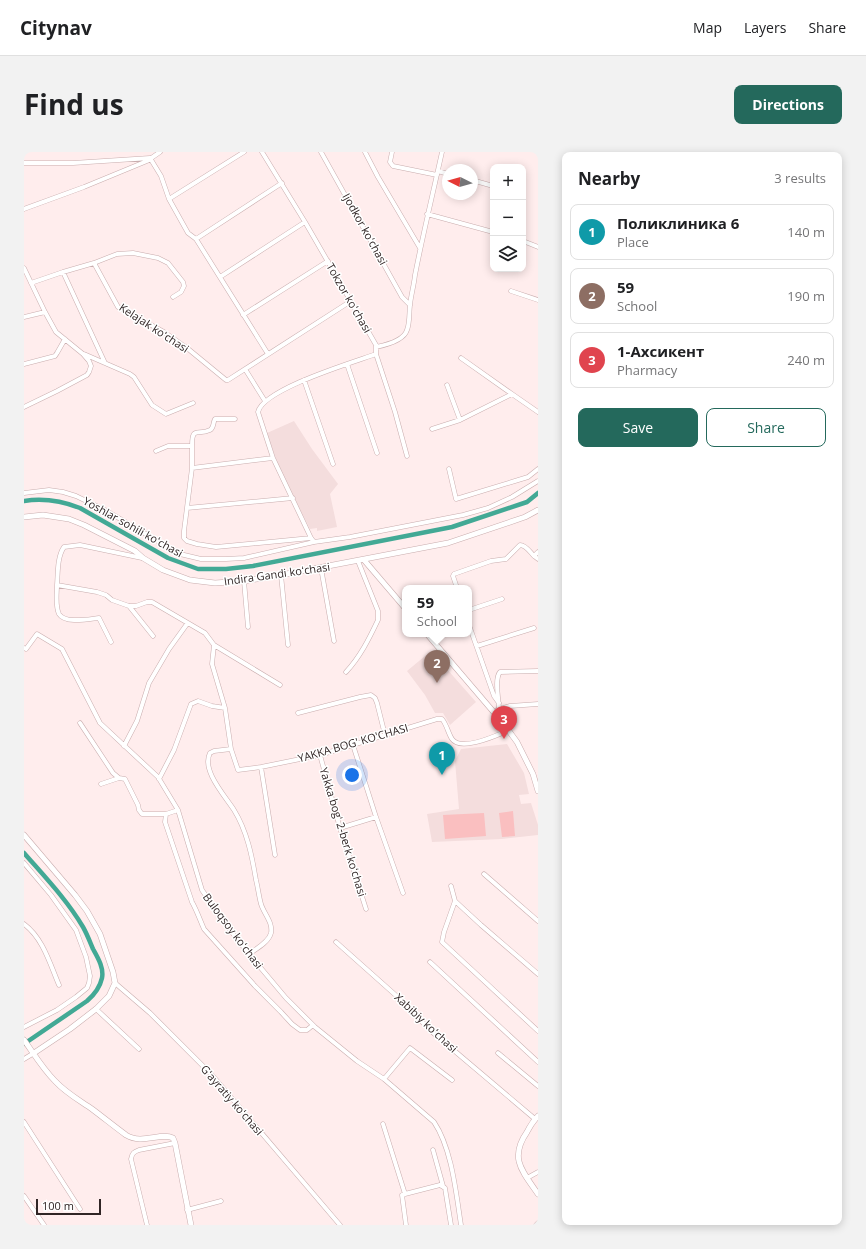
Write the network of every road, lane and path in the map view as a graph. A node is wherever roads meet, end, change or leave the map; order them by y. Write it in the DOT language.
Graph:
graph roads {
  1 [pos="160,152"];
  2 [pos="244,152"];
  3 [pos="262,152"];
  4 [pos="321,152"];
  5 [pos="365,152"];
  6 [pos="392,152"];
  7 [pos="442,152"];
  8 [pos="150,158"];
  9 [pos="24,163"];
  10 [pos="437,173"];
  11 [pos="442,173"];
  12 [pos="478,182"];
  13 [pos="282,183"];
  14 [pos="490,185"];
  15 [pos="169,199"];
  16 [pos="24,209"];
  17 [pos="428,214"];
  18 [pos="305,222"];
  19 [pos="490,231"];
  20 [pos="196,239"];
  21 [pos="526,242"];
  22 [pos="538,247"];
  23 [pos="420,248"];
  24 [pos="328,261"];
  25 [pos="94,263"];
  26 [pos="24,268"];
  27 [pos="63,272"];
  28 [pos="25,275"];
  29 [pos="220,277"];
  30 [pos="31,283"];
  31 [pos="511,291"];
  32 [pos="173,296"];
  33 [pos="538,300"];
  34 [pos="351,301"];
  35 [pos="410,305"];
  36 [pos="45,312"];
  37 [pos="243,315"];
  38 [pos="24,317"];
  39 [pos="65,339"];
  40 [pos="376,347"];
  41 [pos="83,354"];
  42 [pos="268,354"];
  43 [pos="376,354"];
  44 [pos="461,358"];
  45 [pos="105,363"];
  46 [pos="24,364"];
  47 [pos="347,364"];
  48 [pos="245,369"];
  49 [pos="304,380"];
  50 [pos="447,385"];
  51 [pos="512,394"];
  52 [pos="265,401"];
  53 [pos="193,403"];
  54 [pos="24,407"];
  55 [pos="538,412"];
  56 [pos="235,419"];
  57 [pos="460,420"];
  58 [pos="432,429"];
  59 [pos="192,446"];
  60 [pos="156,451"];
  61 [pos="377,453"];
  62 [pos="407,456"];
  63 [pos="273,458"];
  64 [pos="333,464"];
  65 [pos="192,468"];
  66 [pos="449,469"];
  67 [pos="538,469"];
  68 [pos="538,481"];
  69 [pos="24,493"];
  70 [pos="293,498"];
  71 [pos="187,508"];
  72 [pos="538,510"];
  73 [pos="24,517"];
  74 [pos="313,540"];
  75 [pos="538,552"];
  76 [pos="534,556"];
  77 [pos="142,558"];
  78 [pos="538,559"];
  79 [pos="364,560"];
  80 [pos="358,561"];
  81 [pos="321,568"];
  82 [pos="281,575"];
  83 [pos="244,581"];
  84 [pos="56,585"];
  85 [pos="455,585"];
  86 [pos="502,599"];
  87 [pos="402,604"];
  88 [pos="130,606"];
  89 [pos="472,609"];
  90 [pos="187,624"];
  91 [pos="248,627"];
  92 [pos="534,628"];
  93 [pos="472,633"];
  94 [pos="153,636"];
  95 [pos="430,637"];
  96 [pos="334,641"];
  97 [pos="110,642"];
  98 [pos="214,645"];
  99 [pos="288,646"];
  100 [pos="477,646"];
  101 [pos="24,648"];
  102 [pos="538,670"];
  103 [pos="346,672"];
  104 [pos="280,685"];
  105 [pos="499,703"];
  106 [pos="538,704"];
  107 [pos="225,708"];
  108 [pos="499,709"];
  109 [pos="493,711"];
  110 [pos="298,713"];
  111 [pos="80,723"];
  112 [pos="509,730"];
  113 [pos="385,735"];
  114 [pos="353,745"];
  115 [pos="124,746"];
  116 [pos="231,749"];
  117 [pos="320,755"];
  118 [pos="261,768"];
  119 [pos="119,778"];
  120 [pos="159,779"];
  121 [pos="101,784"];
  122 [pos="538,791"];
  123 [pos="178,810"];
  124 [pos="166,814"];
  125 [pos="376,817"];
  126 [pos="340,828"];
  127 [pos="24,835"];
  128 [pos="275,855"];
  129 [pos="24,864"];
  130 [pos="484,874"];
  131 [pos="451,886"];
  132 [pos="403,893"];
  133 [pos="455,901"];
  134 [pos="366,909"];
  135 [pos="538,922"];
  136 [pos="24,924"];
  137 [pos="336,942"];
  138 [pos="249,954"];
  139 [pos="430,962"];
  140 [pos="538,974"];
  141 [pos="115,983"];
  142 [pos="60,985"];
  143 [pos="96,1009"];
  144 [pos="313,1025"];
  145 [pos="24,1027"];
  146 [pos="538,1031"];
  147 [pos="24,1040"];
  148 [pos="139,1049"];
  149 [pos="32,1051"];
  150 [pos="498,1053"];
  151 [pos="24,1059"];
  152 [pos="538,1062"];
  153 [pos="384,1079"];
  154 [pos="452,1080"];
  155 [pos="538,1086"];
  156 [pos="536,1118"];
  157 [pos="24,1122"];
  158 [pos="383,1124"];
  159 [pos="175,1143"];
  160 [pos="433,1150"];
  161 [pos="538,1172"];
  162 [pos="527,1178"];
  163 [pos="443,1186"];
  164 [pos="405,1194"];
  165 [pos="538,1194"];
  166 [pos="24,1196"];
  167 [pos="221,1201"];
  168 [pos="80,1209"];
  169 [pos="187,1210"];
  170 [pos="44,1225"];
  171 [pos="147,1225"];
  172 [pos="191,1225"];
  173 [pos="340,1225"];
  174 [pos="406,1225"];
  175 [pos="451,1225"];
  176 [pos="461,1225"];
  1 -- 8 [label="street"];
  2 -- 15 [label="street"];
  3 -- 13 [label="street, Tokzor koʻchasi"];
  4 -- 35 [label="street, Ijodkor koʻchasi"];
  5 -- 23 [label="street"];
  6 -- 10 [label="street"];
  7 -- 10 [label="street"];
  8 -- 9 [label="street"];
  8 -- 15 [label="street"];
  8 -- 16 [label="street"];
  10 -- 11 [label="street"];
  10 -- 17 [label="street"];
  12 -- 14 [label="street"];
  13 -- 18 [label="street, Tokzor koʻchasi"];
  13 -- 20 [label="street"];
  15 -- 20 [label="street"];
  17 -- 19 [label="street"];
  17 -- 23 [label="street"];
  18 -- 24 [label="street, Tokzor koʻchasi"];
  18 -- 29 [label="street"];
  20 -- 29 [label="street"];
  21 -- 22 [label="street"];
  23 -- 35 [label="street"];
  24 -- 34 [label="street, Tokzor koʻchasi"];
  24 -- 37 [label="street"];
  25 -- 27 [label="street"];
  25 -- 32 [label="street"];
  25 -- 48 [label="street, Kelajak koʻchasi"];
  26 -- 28 [label="street"];
  27 -- 30 [label="street"];
  27 -- 45 [label="street"];
  28 -- 30 [label="street"];
  29 -- 37 [label="street"];
  30 -- 36 [label="street"];
  31 -- 33 [label="street"];
  34 -- 40 [label="street, Tokzor koʻchasi"];
  34 -- 42 [label="street, Kelajak koʻchasi"];
  35 -- 40 [label="street"];
  36 -- 38 [label="street"];
  36 -- 39 [label="street"];
  37 -- 42 [label="street"];
  39 -- 41 [label="street"];
  39 -- 46 [label="street"];
  40 -- 43 [label="street, Tokzor koʻchasi"];
  41 -- 45 [label="street"];
  41 -- 54 [label="street"];
  42 -- 48 [label="street, Kelajak koʻchasi"];
  43 -- 47 [label="street"];
  43 -- 62 [label="street, Tokzor koʻchasi"];
  44 -- 51 [label="street"];
  45 -- 53 [label="street"];
  47 -- 49 [label="street"];
  47 -- 61 [label="street"];
  48 -- 52 [label="street"];
  49 -- 52 [label="street"];
  49 -- 64 [label="street"];
  50 -- 57 [label="street"];
  51 -- 55 [label="street"];
  51 -- 57 [label="street"];
  52 -- 63 [label="street"];
  56 -- 59 [label="street"];
  57 -- 58 [label="street"];
  59 -- 60 [label="street"];
  59 -- 65 [label="street, Yoshlar sohili koʻchasi"];
  63 -- 65 [label="street"];
  63 -- 70 [label="street"];
  65 -- 71 [label="street, Yoshlar sohili koʻchasi"];
  66 -- 67 [label="street"];
  68 -- 74 [label="street, Yoshlar sohili koʻchasi"];
  69 -- 74 [label="street, Yoshlar sohili koʻchasi"];
  70 -- 71 [label="street"];
  70 -- 74 [label="street"];
  71 -- 74 [label="street, Yoshlar sohili koʻchasi"];
  72 -- 79 [label="street, Indira Gandi koʻchasi"];
  73 -- 77 [label="street, Indira Gandi koʻchasi"];
  75 -- 76 [label="street"];
  76 -- 78 [label="street"];
  76 -- 85 [label="street"];
  77 -- 83 [label="street, Indira Gandi koʻchasi"];
  77 -- 84 [label="street"];
  79 -- 80 [label="street, Indira Gandi koʻchasi"];
  79 -- 87 [label="street"];
  80 -- 81 [label="street, Indira Gandi koʻchasi"];
  80 -- 103 [label="street"];
  81 -- 82 [label="street, Indira Gandi koʻchasi"];
  81 -- 96 [label="street"];
  82 -- 83 [label="street, Indira Gandi koʻchasi"];
  82 -- 99 [label="street"];
  83 -- 91 [label="street"];
  84 -- 88 [label="street"];
  84 -- 97 [label="street"];
  86 -- 89 [label="street"];
  88 -- 90 [label="street"];
  88 -- 94 [label="street"];
  90 -- 98 [label="street"];
  90 -- 115 [label="street"];
  92 -- 100 [label="street"];
  93 -- 100 [label="street"];
  95 -- 109 [label="street"];
  98 -- 104 [label="street"];
  98 -- 107 [label="street, YAKKA BOG' KO'CHASI"];
  100 -- 105 [label="street"];
  101 -- 115 [label="street, Buloqsoy koʻchasi"];
  102 -- 105 [label="street"];
  105 -- 108 [label="street"];
  106 -- 108 [label="street"];
  107 -- 116 [label="street, YAKKA BOG' KO'CHASI"];
  107 -- 120 [label="street"];
  108 -- 109 [label="street"];
  109 -- 112 [label="street"];
  110 -- 113 [label="street"];
  111 -- 119 [label="street"];
  112 -- 113 [label="street, YAKKA BOG' KO'CHASI"];
  112 -- 122 [label="street"];
  113 -- 114 [label="street, YAKKA BOG' KO'CHASI"];
  114 -- 117 [label="street, YAKKA BOG' KO'CHASI"];
  114 -- 125 [label="street"];
  115 -- 120 [label="street, Buloqsoy koʻchasi"];
  116 -- 118 [label="street, YAKKA BOG' KO'CHASI"];
  116 -- 138 [label="street"];
  117 -- 118 [label="street, YAKKA BOG' KO'CHASI"];
  117 -- 126 [label="street, Yakka bogʻ 2-berk koʻchasi"];
  118 -- 128 [label="street"];
  119 -- 121 [label="street"];
  119 -- 124 [label="street"];
  120 -- 123 [label="street, Buloqsoy koʻchasi"];
  123 -- 124 [label="street"];
  123 -- 138 [label="street, Buloqsoy koʻchasi"];
  124 -- 144 [label="street"];
  125 -- 126 [label="street"];
  125 -- 132 [label="street"];
  126 -- 134 [label="street, Yakka bogʻ 2-berk koʻchasi"];
  127 -- 141 [label="street"];
  129 -- 145 [label="street"];
  130 -- 135 [label="street"];
  131 -- 133 [label="street"];
  133 -- 140 [label="street"];
  133 -- 146 [label="street"];
  136 -- 142 [label="street"];
  137 -- 156 [label="street, Xabibiy koʻchasi"];
  138 -- 144 [label="street, Buloqsoy koʻchasi"];
  139 -- 152 [label="street"];
  141 -- 143 [label="street"];
  141 -- 173 [label="street, Gʻayratiy koʻchasi"];
  143 -- 148 [label="street"];
  143 -- 149 [label="street"];
  144 -- 153 [label="street, Buloqsoy koʻchasi"];
  147 -- 149 [label="street"];
  149 -- 151 [label="street"];
  149 -- 159 [label="street"];
  150 -- 155 [label="street"];
  153 -- 154 [label="street"];
  153 -- 176 [label="street, Buloqsoy koʻchasi"];
  156 -- 162 [label="street"];
  157 -- 168 [label="street"];
  158 -- 164 [label="street"];
  159 -- 169 [label="street"];
  159 -- 171 [label="street"];
  160 -- 163 [label="street"];
  161 -- 162 [label="street"];
  162 -- 165 [label="street"];
  163 -- 164 [label="street"];
  163 -- 175 [label="street"];
  164 -- 174 [label="street"];
  166 -- 170 [label="street"];
  167 -- 169 [label="street"];
  169 -- 172 [label="street"];
}
